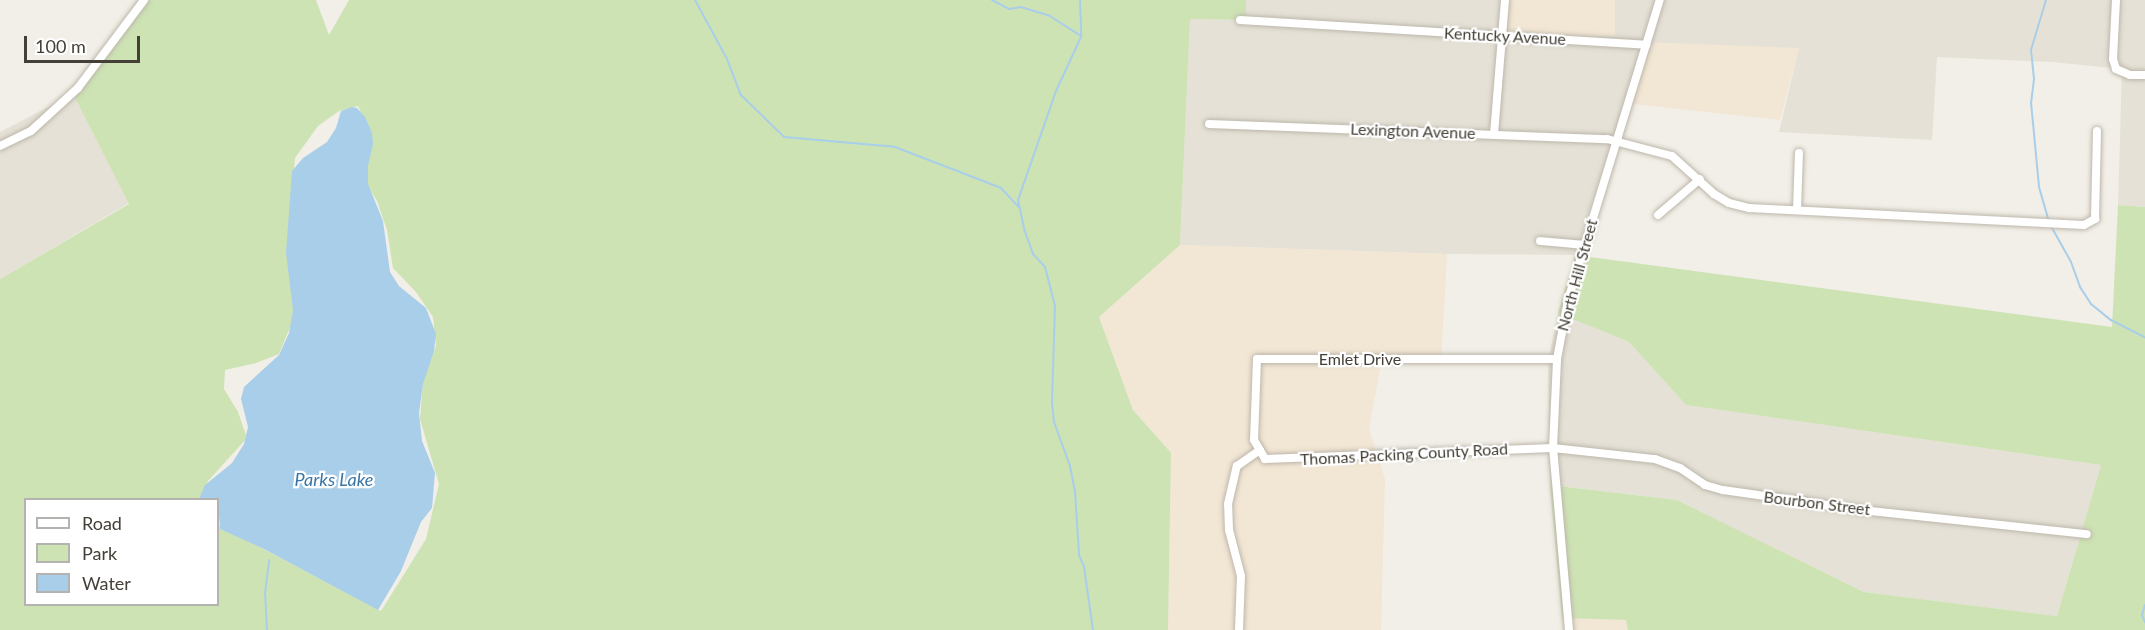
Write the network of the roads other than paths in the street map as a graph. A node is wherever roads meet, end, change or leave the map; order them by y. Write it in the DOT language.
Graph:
graph roads {
  1 [pos="144,0"];
  2 [pos="1504,0"];
  3 [pos="1660,0"];
  4 [pos="2116,0"];
  5 [pos="1240,20"];
  6 [pos="1503,36"];
  7 [pos="1646,45"];
  8 [pos="2145,75"];
  9 [pos="1209,124"];
  10 [pos="2097,131"];
  11 [pos="1494,134"];
  12 [pos="1617,140"];
  13 [pos="0,146"];
  14 [pos="1799,153"];
  15 [pos="1700,179"];
  16 [pos="1797,210"];
  17 [pos="1658,215"];
  18 [pos="1540,241"];
  19 [pos="1584,245"];
  20 [pos="1557,359"];
  21 [pos="1553,448"];
  22 [pos="1260,450"];
  23 [pos="2087,534"];
  24 [pos="1239,630"];
  25 [pos="1569,630"];
  1 -- 13 [label="street"];
  2 -- 6 [label="street"];
  3 -- 7 [label="street, North Hill Street"];
  4 -- 8 [label="street"];
  5 -- 6 [label="street, Kentucky Avenue"];
  6 -- 7 [label="street, Kentucky Avenue"];
  6 -- 11 [label="street"];
  7 -- 12 [label="street, North Hill Street"];
  9 -- 11 [label="street, Lexington Avenue"];
  10 -- 16 [label="street, Lexington Avenue"];
  11 -- 12 [label="street, Lexington Avenue"];
  12 -- 15 [label="street, Lexington Avenue"];
  12 -- 19 [label="street, North Hill Street"];
  14 -- 16 [label="street"];
  15 -- 16 [label="street, Lexington Avenue"];
  15 -- 17 [label="street"];
  18 -- 19 [label="street"];
  19 -- 20 [label="street, North Hill Street"];
  20 -- 21 [label="street, North Hill Street"];
  20 -- 22 [label="street, Emlet Drive"];
  21 -- 22 [label="street, Thomas Packing County Road"];
  21 -- 23 [label="street, Bourbon Street"];
  21 -- 25 [label="street, North Hill Street"];
  22 -- 24 [label="street"];
}
